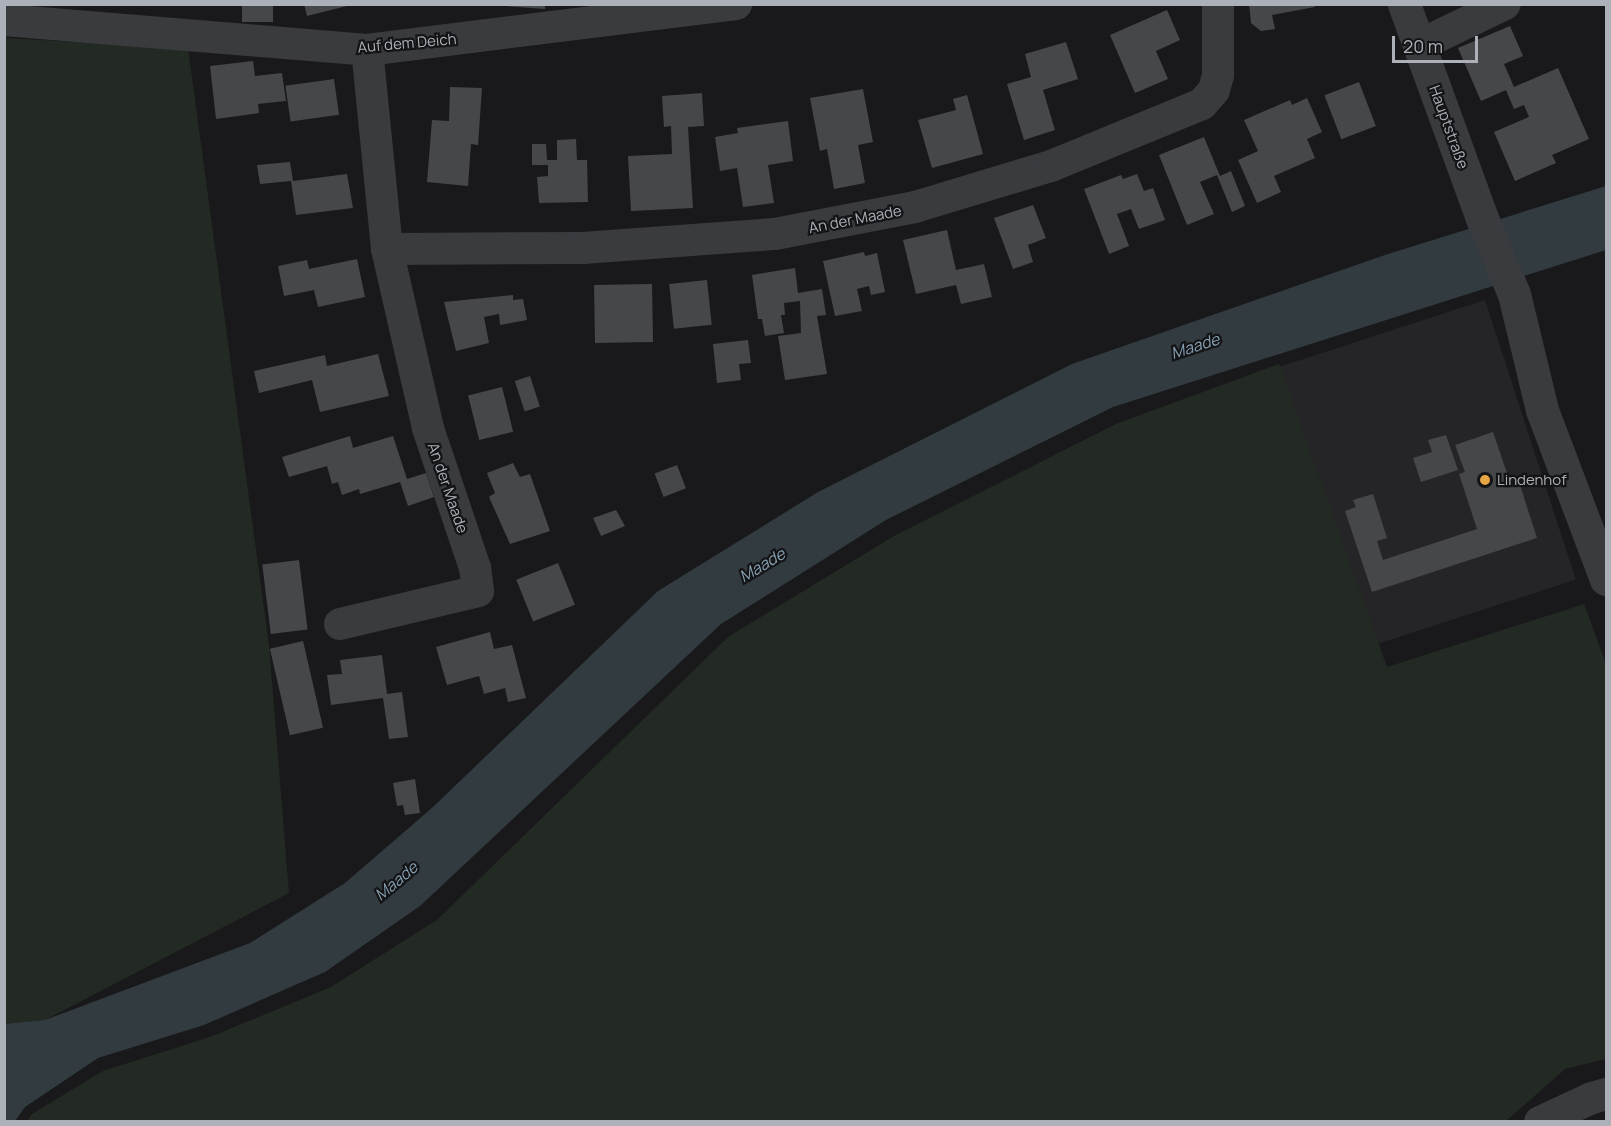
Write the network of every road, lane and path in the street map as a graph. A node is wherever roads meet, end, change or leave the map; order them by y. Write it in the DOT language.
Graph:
graph roads {
  1 [pos="736,4"];
  2 [pos="1218,4"];
  3 [pos="1404,4"];
  4 [pos="1505,4"];
  5 [pos="4,20"];
  6 [pos="1420,45"];
  7 [pos="367,50"];
  8 [pos="387,249"];
  9 [pos="1606,579"];
  10 [pos="340,624"];
  11 [pos="1606,1094"];
  12 [pos="1540,1122"];
  1 -- 7 [label="street, Auf dem Deich"];
  2 -- 8 [label="street, An der Maade"];
  3 -- 6 [label="street, Hauptstraße"];
  4 -- 6 [label="street"];
  5 -- 7 [label="street, Auf dem Deich"];
  6 -- 9 [label="street, Hauptstraße"];
  7 -- 8 [label="street, An der Maade"];
  8 -- 10 [label="street, An der Maade"];
  11 -- 12 [label="street"];
}
